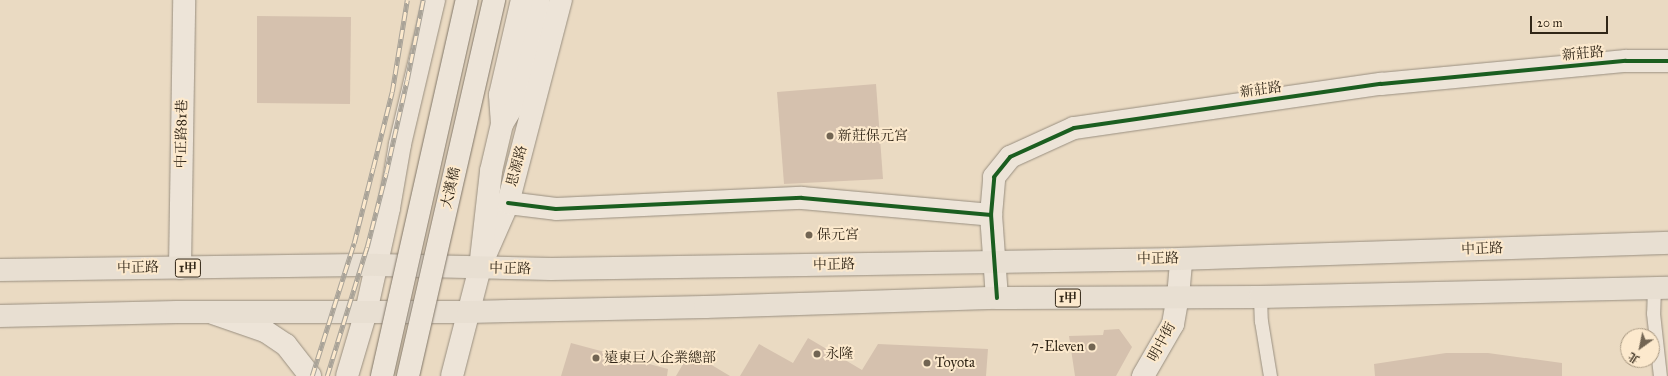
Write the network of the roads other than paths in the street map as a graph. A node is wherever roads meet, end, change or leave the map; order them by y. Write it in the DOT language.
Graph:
graph roads {
  1 [pos="184,0"];
  2 [pos="423,0"];
  3 [pos="434,0"];
  4 [pos="466,0"];
  5 [pos="494,0"];
  6 [pos="522,0"];
  7 [pos="539,0"];
  8 [pos="561,0"];
  9 [pos="1668,61"];
  10 [pos="502,124"];
  11 [pos="508,203"];
  12 [pos="991,215"];
  13 [pos="1668,243"];
  14 [pos="1180,259"];
  15 [pos="994,261"];
  16 [pos="377,265"];
  17 [pos="180,268"];
  18 [pos="480,268"];
  19 [pos="0,270"];
  20 [pos="1661,288"];
  21 [pos="1178,297"];
  22 [pos="1260,297"];
  23 [pos="997,298"];
  24 [pos="210,312"];
  25 [pos="366,312"];
  26 [pos="468,312"];
  27 [pos="0,316"];
  28 [pos="310,376"];
  29 [pos="348,376"];
  30 [pos="382,376"];
  31 [pos="408,376"];
  32 [pos="452,376"];
  33 [pos="1143,376"];
  34 [pos="1270,376"];
  35 [pos="1660,376"];
  1 -- 17 [label="street, 中正路81巷"];
  2 -- 16 [label="street"];
  3 -- 16 [label="street"];
  4 -- 30 [label="street, 大漢橋, bridge"];
  5 -- 31 [label="street, 大漢橋, bridge"];
  6 -- 10 [label="street"];
  7 -- 10 [label="street"];
  8 -- 11 [label="street, 思源路"];
  9 -- 12 [label="street, 新莊路"];
  10 -- 18 [label="street"];
  11 -- 12 [label="street"];
  11 -- 18 [label="street, 思源路"];
  12 -- 15 [label="street, 新莊路"];
  13 -- 14 [label="main road, 中正路 / 1甲"];
  14 -- 15 [label="main road, 中正路 / 1甲"];
  14 -- 21 [label="street, 明中街"];
  15 -- 18 [label="main road, 中正路 / 1甲"];
  15 -- 23 [label="street, 新莊路"];
  16 -- 17 [label="main road, 中正路 / 1甲"];
  16 -- 18 [label="main road, 中正路 / 1甲"];
  16 -- 25 [label="street"];
  17 -- 19 [label="main road, 中正路 / 1甲"];
  18 -- 26 [label="street, 思源路"];
  20 -- 22 [label="main road, 1甲"];
  20 -- 35 [label="lane"];
  21 -- 22 [label="main road, 1甲"];
  21 -- 23 [label="main road, 1甲"];
  21 -- 33 [label="street, 明中街"];
  22 -- 34 [label="lane"];
  23 -- 26 [label="main road, 1甲"];
  24 -- 25 [label="main road, 1甲"];
  24 -- 27 [label="main road, 1甲"];
  24 -- 28 [label="street"];
  25 -- 26 [label="main road, 1甲"];
  25 -- 29 [label="street"];
  26 -- 32 [label="street, 思源路"];
}
